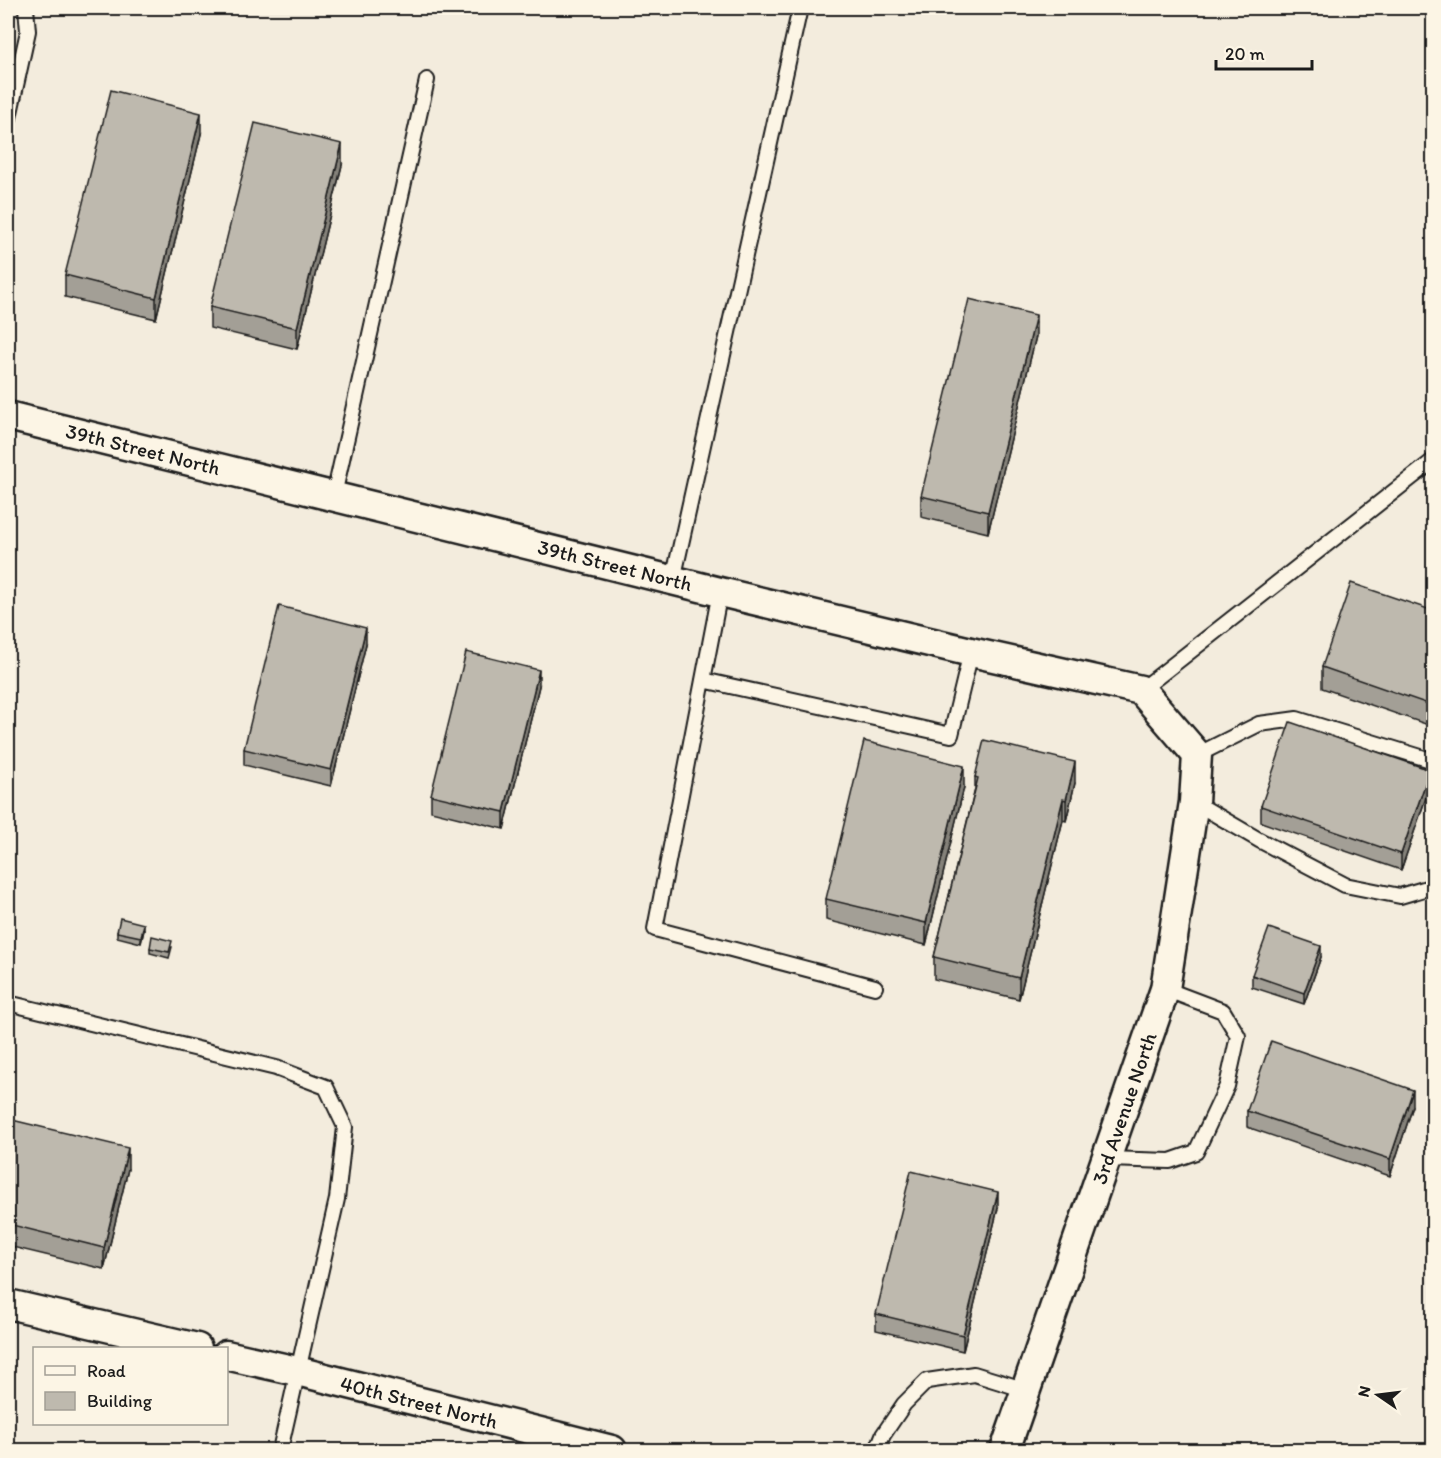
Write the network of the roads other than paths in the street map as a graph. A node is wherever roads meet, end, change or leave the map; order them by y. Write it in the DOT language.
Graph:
graph roads {
  1 [pos="26,8"];
  2 [pos="800,8"];
  3 [pos="427,80"];
  4 [pos="8,122"];
  5 [pos="8,416"];
  6 [pos="1434,460"];
  7 [pos="334,495"];
  8 [pos="673,580"];
  9 [pos="720,592"];
  10 [pos="971,652"];
  11 [pos="703,680"];
  12 [pos="1141,690"];
  13 [pos="1197,755"];
  14 [pos="1434,761"];
  15 [pos="1194,802"];
  16 [pos="1434,886"];
  17 [pos="875,987"];
  18 [pos="1165,990"];
  19 [pos="8,1003"];
  20 [pos="1107,1159"];
  21 [pos="8,1304"];
  22 [pos="193,1347"];
  23 [pos="228,1355"];
  24 [pos="297,1371"];
  25 [pos="1026,1390"];
  26 [pos="280,1450"];
  27 [pos="612,1450"];
  28 [pos="877,1450"];
  29 [pos="1005,1450"];
  1 -- 4 [label="lane"];
  2 -- 8 [label="lane"];
  3 -- 7 [label="lane"];
  5 -- 7 [label="street, 39th Street North"];
  6 -- 12 [label="lane"];
  7 -- 8 [label="street, 39th Street North"];
  8 -- 9 [label="street, 39th Street North"];
  9 -- 10 [label="street, 39th Street North"];
  9 -- 11 [label="lane"];
  10 -- 11 [label="lane"];
  10 -- 12 [label="street, 39th Street North"];
  11 -- 17 [label="lane"];
  12 -- 13 [label="street"];
  13 -- 14 [label="lane"];
  13 -- 15 [label="street, 3rd Avenue North"];
  15 -- 16 [label="lane"];
  15 -- 18 [label="street, 3rd Avenue North"];
  18 -- 20 [label="street, 3rd Avenue North"];
  18 -- 20 [label="lane"];
  19 -- 24 [label="lane"];
  20 -- 25 [label="street, 3rd Avenue North"];
  21 -- 22 [label="street"];
  23 -- 24 [label="street, 40th Street North"];
  24 -- 26 [label="lane"];
  24 -- 27 [label="street, 40th Street North"];
  25 -- 28 [label="lane"];
  25 -- 29 [label="street, 3rd Avenue North"];
}
